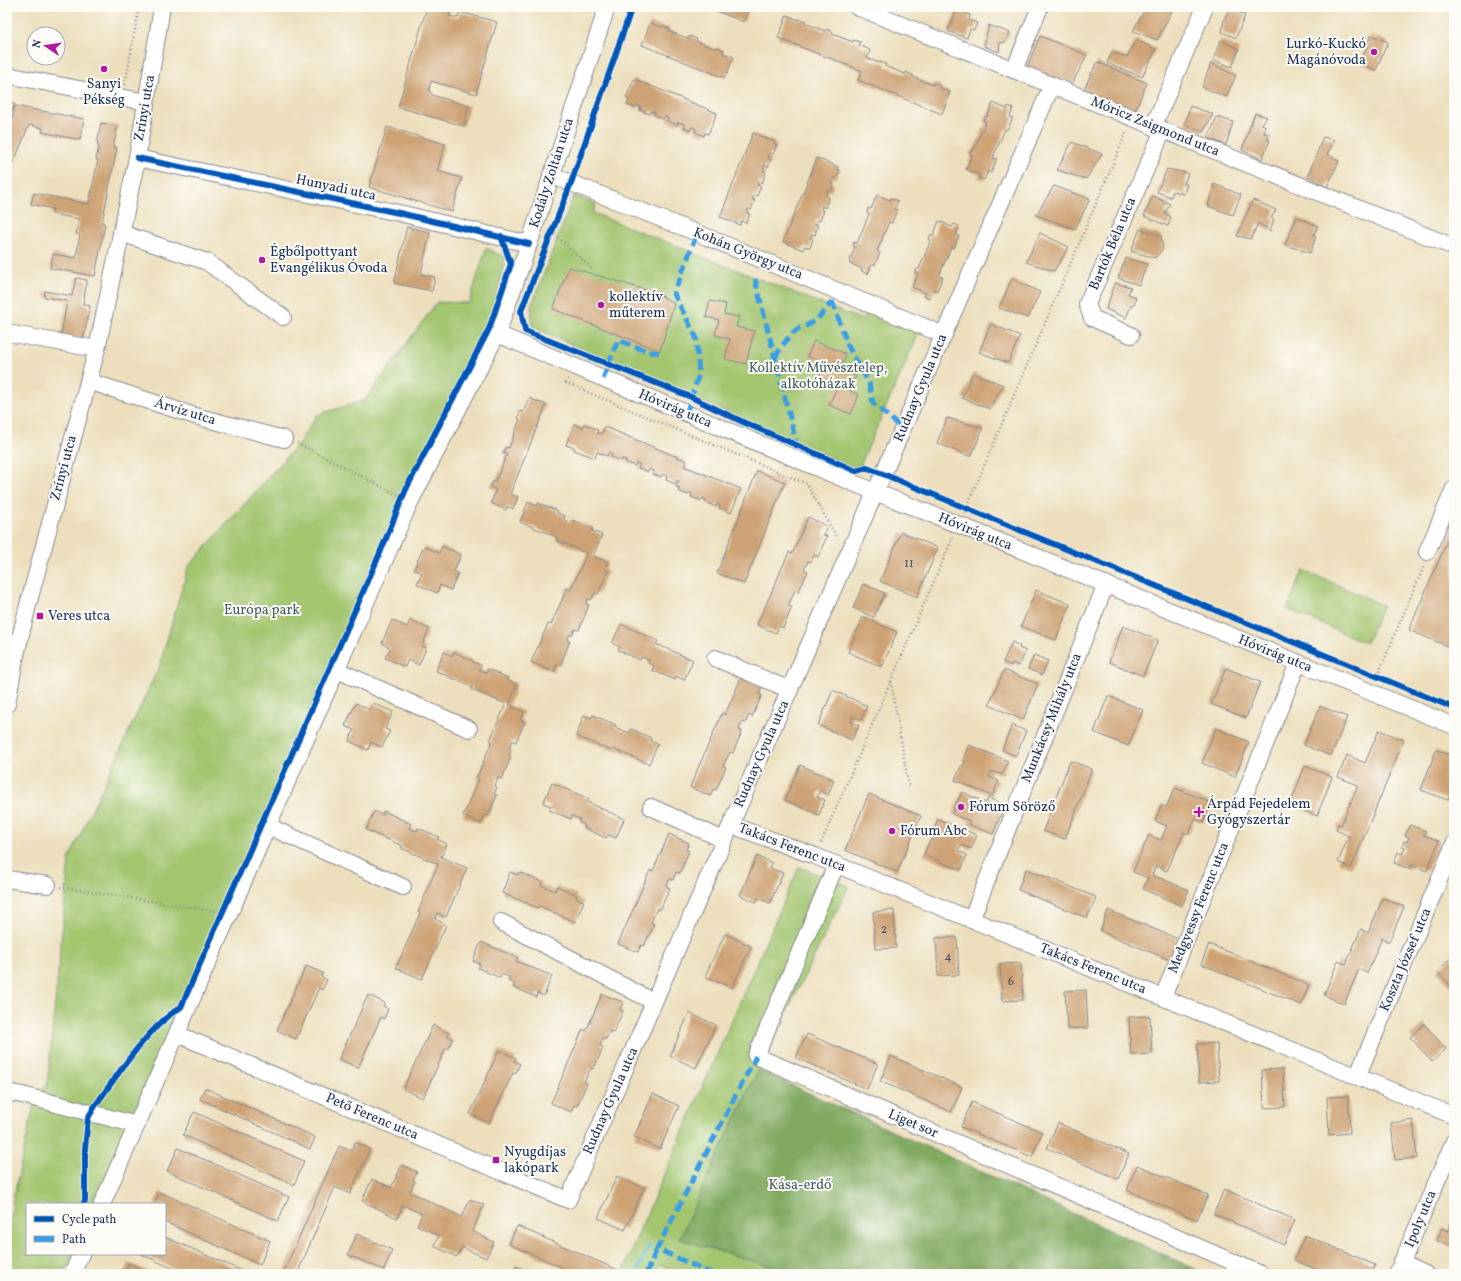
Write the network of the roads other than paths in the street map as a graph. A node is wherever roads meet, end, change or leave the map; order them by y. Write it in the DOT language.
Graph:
graph roads {
  1 [pos="162,7"];
  2 [pos="607,7"];
  3 [pos="857,7"];
  4 [pos="1040,7"];
  5 [pos="1205,7"];
  6 [pos="1014,70"];
  7 [pos="7,75"];
  8 [pos="1052,85"];
  9 [pos="146,102"];
  10 [pos="1158,128"];
  11 [pos="136,158"];
  12 [pos="551,175"];
  13 [pos="121,233"];
  14 [pos="529,244"];
  15 [pos="1454,247"];
  16 [pos="283,317"];
  17 [pos="7,333"];
  18 [pos="497,334"];
  19 [pos="944,335"];
  20 [pos="1131,335"];
  21 [pos="98,349"];
  22 [pos="88,381"];
  23 [pos="284,439"];
  24 [pos="1454,489"];
  25 [pos="875,492"];
  26 [pos="1427,552"];
  27 [pos="1106,584"];
  28 [pos="715,658"];
  29 [pos="11,659"];
  30 [pos="1298,663"];
  31 [pos="336,670"];
  32 [pos="790,690"];
  33 [pos="7,704"];
  34 [pos="1454,726"];
  35 [pos="469,729"];
  36 [pos="651,807"];
  37 [pos="731,825"];
  38 [pos="268,826"];
  39 [pos="724,840"];
  40 [pos="1454,844"];
  41 [pos="836,865"];
  42 [pos="7,879"];
  43 [pos="48,885"];
  44 [pos="403,887"];
  45 [pos="971,920"];
  46 [pos="501,922"];
  47 [pos="1162,997"];
  48 [pos="654,1002"];
  49 [pos="177,1034"];
  50 [pos="1358,1077"];
  51 [pos="7,1092"];
  52 [pos="1454,1116"];
  53 [pos="137,1125"];
  54 [pos="1454,1141"];
  55 [pos="568,1200"];
  56 [pos="102,1203"];
  57 [pos="81,1255"];
  58 [pos="1399,1269"];
  59 [pos="72,1274"];
  60 [pos="1261,1274"];
  61 [pos="1425,1274"];
  1 -- 9 [label="street, Zrínyi utca"];
  2 -- 12 [label="street, Kodály Zoltán utca"];
  3 -- 6 [label="street, Móricz Zsigmond utca"];
  4 -- 6 [label="street"];
  5 -- 10 [label="street, Bartók Béla utca"];
  6 -- 8 [label="street, Móricz Zsigmond utca"];
  7 -- 9 [label="street"];
  8 -- 10 [label="street, Móricz Zsigmond utca"];
  8 -- 19 [label="street, Rudnay Gyula utca"];
  9 -- 11 [label="street, Zrínyi utca"];
  10 -- 15 [label="street, Móricz Zsigmond utca"];
  10 -- 20 [label="street, Bartók Béla utca"];
  11 -- 13 [label="street, Zrínyi utca"];
  11 -- 14 [label="street, Hunyadi utca"];
  12 -- 14 [label="street, Kodály Zoltán utca"];
  12 -- 19 [label="street, Kohán György utca"];
  13 -- 16 [label="street"];
  13 -- 21 [label="street, Zrínyi utca"];
  14 -- 18 [label="street, Kodály Zoltán utca"];
  17 -- 21 [label="street"];
  18 -- 25 [label="street, Hóvirág utca"];
  18 -- 31 [label="street, Kodály Zoltán utca"];
  19 -- 25 [label="street, Rudnay Gyula utca"];
  21 -- 22 [label="street, Zrínyi utca"];
  22 -- 23 [label="street, Árvíz utca"];
  22 -- 29 [label="street, Zrínyi utca"];
  24 -- 26 [label="street"];
  25 -- 27 [label="street, Hóvirág utca"];
  25 -- 32 [label="street, Rudnay Gyula utca"];
  27 -- 30 [label="street, Hóvirág utca"];
  27 -- 45 [label="street, Munkácsy Mihály utca"];
  28 -- 32 [label="street, Rudnay Gyula utca"];
  29 -- 33 [label="street, Zrínyi utca"];
  30 -- 34 [label="street, Hóvirág utca"];
  30 -- 47 [label="street, Medgyessy Ferenc utca"];
  31 -- 35 [label="street"];
  31 -- 38 [label="street, Kodály Zoltán utca"];
  32 -- 37 [label="street, Rudnay Gyula utca"];
  36 -- 39 [label="street"];
  37 -- 39 [label="street, Rudnay Gyula utca"];
  37 -- 41 [label="street, Takács Ferenc utca"];
  38 -- 44 [label="street"];
  38 -- 49 [label="street, Kodály Zoltán utca"];
  39 -- 48 [label="street, Rudnay Gyula utca"];
  40 -- 50 [label="street, Koszta József utca"];
  41 -- 45 [label="street, Takács Ferenc utca"];
  41 -- 60 [label="street, Liget sor"];
  42 -- 43 [label="street"];
  45 -- 47 [label="street, Takács Ferenc utca"];
  46 -- 48 [label="street"];
  47 -- 50 [label="street, Takács Ferenc utca"];
  48 -- 55 [label="street, Rudnay Gyula utca"];
  49 -- 53 [label="street, Kodály Zoltán utca"];
  49 -- 55 [label="street, Pető Ferenc utca"];
  50 -- 52 [label="street, Takács Ferenc utca"];
  51 -- 53 [label="street"];
  53 -- 56 [label="street, Kodály Zoltán utca"];
  54 -- 58 [label="street, Ipoly utca"];
  57 -- 59 [label="street"];
  58 -- 61 [label="street"];
}
